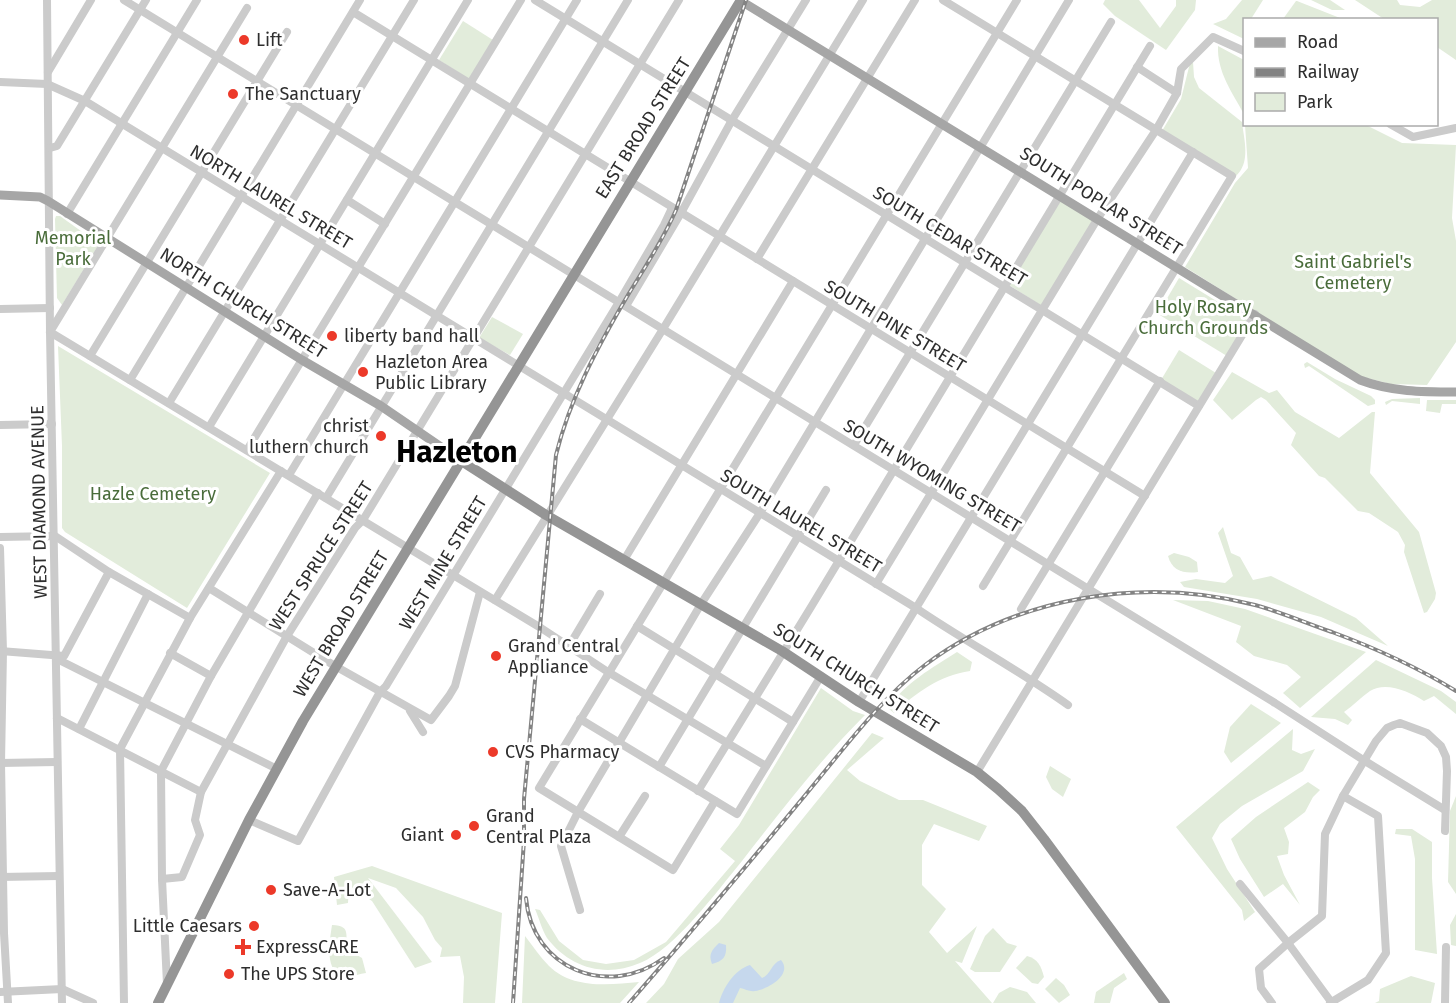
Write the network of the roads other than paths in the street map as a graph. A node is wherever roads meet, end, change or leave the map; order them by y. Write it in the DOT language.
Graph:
graph roads {
  1 [pos="47,0"];
  2 [pos="91,0"];
  3 [pos="124,0"];
  4 [pos="146,0"];
  5 [pos="197,0"];
  6 [pos="360,0"];
  7 [pos="414,0"];
  8 [pos="468,0"];
  9 [pos="521,0"];
  10 [pos="535,0"];
  11 [pos="577,0"];
  12 [pos="628,0"];
  13 [pos="679,0"];
  14 [pos="740,0"];
  15 [pos="806,0"];
  16 [pos="863,0"];
  17 [pos="915,0"];
  18 [pos="944,0"];
  19 [pos="1017,0"];
  20 [pos="1070,0"];
  21 [pos="247,8"];
  22 [pos="140,10"];
  23 [pos="353,12"];
  24 [pos="566,19"];
  25 [pos="1111,22"];
  26 [pos="790,29"];
  27 [pos="287,32"];
  28 [pos="178,33"];
  29 [pos="997,33"];
  30 [pos="392,36"];
  31 [pos="603,41"];
  32 [pos="1150,46"];
  33 [pos="1243,50"];
  34 [pos="830,54"];
  35 [pos="1035,56"];
  36 [pos="217,57"];
  37 [pos="432,60"];
  38 [pos="640,63"];
  39 [pos="1137,68"];
  40 [pos="47,74"];
  41 [pos="868,77"];
  42 [pos="1075,80"];
  43 [pos="257,81"];
  44 [pos="0,82"];
  45 [pos="47,84"];
  46 [pos="470,84"];
  47 [pos="685,93"];
  48 [pos="1177,93"];
  49 [pos="85,101"];
  50 [pos="1114,104"];
  51 [pos="296,105"];
  52 [pos="511,109"];
  53 [pos="732,120"];
  54 [pos="942,123"];
  55 [pos="122,124"];
  56 [pos="1394,126"];
  57 [pos="1456,128"];
  58 [pos="336,129"];
  59 [pos="1156,130"];
  60 [pos="548,132"];
  61 [pos="774,146"];
  62 [pos="981,146"];
  63 [pos="50,148"];
  64 [pos="162,148"];
  65 [pos="1193,152"];
  66 [pos="375,153"];
  67 [pos="585,154"];
  68 [pos="812,169"];
  69 [pos="1021,171"];
  70 [pos="202,172"];
  71 [pos="413,177"];
  72 [pos="629,182"];
  73 [pos="0,195"];
  74 [pos="1060,195"];
  75 [pos="241,196"];
  76 [pos="347,200"];
  77 [pos="48,201"];
  78 [pos="455,202"];
  79 [pos="672,208"];
  80 [pos="681,213"];
  81 [pos="67,214"];
  82 [pos="887,215"];
  83 [pos="1098,218"];
  84 [pos="280,220"];
  85 [pos="385,224"];
  86 [pos="492,225"];
  87 [pos="719,236"];
  88 [pos="925,238"];
  89 [pos="107,239"];
  90 [pos="1138,243"];
  91 [pos="320,245"];
  92 [pos="529,247"];
  93 [pos="757,259"];
  94 [pos="147,262"];
  95 [pos="965,262"];
  96 [pos="1177,267"];
  97 [pos="358,268"];
  98 [pos="573,274"];
  99 [pos="793,281"];
  100 [pos="1004,286"];
  101 [pos="186,287"];
  102 [pos="399,293"];
  103 [pos="623,304"];
  104 [pos="832,305"];
  105 [pos="50,308"];
  106 [pos="0,309"];
  107 [pos="1042,310"];
  108 [pos="225,312"];
  109 [pos="1255,314"];
  110 [pos="436,316"];
  111 [pos="870,328"];
  112 [pos="663,329"];
  113 [pos="50,332"];
  114 [pos="1082,334"];
  115 [pos="264,336"];
  116 [pos="473,338"];
  117 [pos="910,353"];
  118 [pos="90,356"];
  119 [pos="1121,358"];
  120 [pos="302,360"];
  121 [pos="518,365"];
  122 [pos="737,374"];
  123 [pos="949,376"];
  124 [pos="130,380"];
  125 [pos="1160,381"];
  126 [pos="344,385"];
  127 [pos="1456,392"];
  128 [pos="563,393"];
  129 [pos="776,398"];
  130 [pos="988,400"];
  131 [pos="169,403"];
  132 [pos="381,406"];
  133 [pos="1199,406"];
  134 [pos="606,420"];
  135 [pos="814,421"];
  136 [pos="52,424"];
  137 [pos="1027,424"];
  138 [pos="0,425"];
  139 [pos="209,427"];
  140 [pos="417,430"];
  141 [pos="854,446"];
  142 [pos="1067,448"];
  143 [pos="247,450"];
  144 [pos="460,460"];
  145 [pos="682,466"];
  146 [pos="893,469"];
  147 [pos="1105,471"];
  148 [pos="285,473"];
  149 [pos="506,488"];
  150 [pos="720,489"];
  151 [pos="826,490"];
  152 [pos="318,493"];
  153 [pos="931,493"];
  154 [pos="1145,496"];
  155 [pos="326,498"];
  156 [pos="760,513"];
  157 [pos="546,515"];
  158 [pos="971,517"];
  159 [pos="363,520"];
  160 [pos="55,536"];
  161 [pos="0,537"];
  162 [pos="798,537"];
  163 [pos="1010,541"];
  164 [pos="407,547"];
  165 [pos="0,548"];
  166 [pos="624,560"];
  167 [pos="837,561"];
  168 [pos="1048,564"];
  169 [pos="109,572"];
  170 [pos="453,575"];
  171 [pos="663,583"];
  172 [pos="876,584"];
  173 [pos="983,586"];
  174 [pos="208,588"];
  175 [pos="1088,589"];
  176 [pos="480,592"];
  177 [pos="148,594"];
  178 [pos="600,594"];
  179 [pos="495,600"];
  180 [pos="701,604"];
  181 [pos="915,608"];
  182 [pos="1021,609"];
  183 [pos="248,612"];
  184 [pos="190,618"];
  185 [pos="637,626"];
  186 [pos="743,628"];
  187 [pos="287,636"];
  188 [pos="569,646"];
  189 [pos="675,649"];
  190 [pos="1,651"];
  191 [pos="782,651"];
  192 [pos="170,653"];
  193 [pos="56,654"];
  194 [pos="335,666"];
  195 [pos="608,672"];
  196 [pos="715,674"];
  197 [pos="211,676"];
  198 [pos="821,676"];
  199 [pos="1033,680"];
  200 [pos="103,683"];
  201 [pos="380,692"];
  202 [pos="647,695"];
  203 [pos="754,698"];
  204 [pos="859,702"];
  205 [pos="144,704"];
  206 [pos="1068,705"];
  207 [pos="410,709"];
  208 [pos="57,718"];
  209 [pos="688,718"];
  210 [pos="580,719"];
  211 [pos="793,722"];
  212 [pos="185,723"];
  213 [pos="80,729"];
  214 [pos="423,732"];
  215 [pos="618,742"];
  216 [pos="727,742"];
  217 [pos="229,744"];
  218 [pos="120,749"];
  219 [pos="1365,761"];
  220 [pos="57,762"];
  221 [pos="0,763"];
  222 [pos="766,766"];
  223 [pos="658,767"];
  224 [pos="277,769"];
  225 [pos="161,771"];
  226 [pos="977,772"];
  227 [pos="698,791"];
  228 [pos="201,792"];
  229 [pos="1342,795"];
  230 [pos="645,796"];
  231 [pos="715,801"];
  232 [pos="1445,810"];
  233 [pos="578,812"];
  234 [pos="249,820"];
  235 [pos="1445,831"];
  236 [pos="619,837"];
  237 [pos="59,876"];
  238 [pos="1,877"];
  239 [pos="162,879"];
  240 [pos="1240,884"];
  241 [pos="580,910"];
  242 [pos="1288,943"];
  243 [pos="1446,947"];
  244 [pos="167,984"];
  245 [pos="62,989"];
  246 [pos="4,992"];
  247 [pos="8,1003"];
  248 [pos="62,1003"];
  249 [pos="93,1003"];
  250 [pos="124,1003"];
  251 [pos="158,1003"];
  252 [pos="1165,1003"];
  253 [pos="1272,1003"];
  254 [pos="1331,1003"];
  255 [pos="1445,1003"];
  1 -- 40 [label="street, WEST DIAMOND AVENUE"];
  2 -- 40 [label="street"];
  3 -- 22 [label="street, SOUTH WYOMING STREET"];
  4 -- 22 [label="street"];
  5 -- 28 [label="street"];
  6 -- 23 [label="street"];
  7 -- 30 [label="street"];
  8 -- 37 [label="street"];
  9 -- 46 [label="street"];
  10 -- 24 [label="street, SOUTH CEDAR STREET"];
  11 -- 24 [label="street"];
  12 -- 31 [label="street"];
  13 -- 38 [label="street, WEST SPRUCE STREET"];
  14 -- 26 [label="main road, SOUTH POPLAR STREET"];
  14 -- 47 [label="highway, EAST BROAD STREET"];
  15 -- 26 [label="street"];
  16 -- 34 [label="street"];
  17 -- 41 [label="street"];
  18 -- 29 [label="street"];
  19 -- 29 [label="street"];
  20 -- 35 [label="street"];
  21 -- 36 [label="street"];
  22 -- 28 [label="street, SOUTH WYOMING STREET"];
  22 -- 49 [label="street"];
  23 -- 30 [label="street, SOUTH PINE STREET"];
  23 -- 51 [label="street"];
  24 -- 31 [label="street, SOUTH CEDAR STREET"];
  24 -- 52 [label="street"];
  25 -- 42 [label="street"];
  26 -- 34 [label="main road, SOUTH POPLAR STREET"];
  26 -- 53 [label="street"];
  27 -- 43 [label="street"];
  28 -- 36 [label="street, SOUTH WYOMING STREET"];
  28 -- 55 [label="street"];
  29 -- 35 [label="street"];
  29 -- 54 [label="street"];
  30 -- 37 [label="street, SOUTH PINE STREET"];
  30 -- 58 [label="street"];
  31 -- 38 [label="street, SOUTH CEDAR STREET"];
  31 -- 60 [label="street"];
  32 -- 39 [label="street"];
  33 -- 48 [label="street"];
  34 -- 41 [label="main road, SOUTH POPLAR STREET"];
  34 -- 61 [label="street"];
  35 -- 42 [label="street"];
  35 -- 62 [label="street"];
  36 -- 43 [label="street, SOUTH WYOMING STREET"];
  36 -- 64 [label="street"];
  37 -- 46 [label="street, SOUTH PINE STREET"];
  37 -- 66 [label="street"];
  38 -- 47 [label="street, SOUTH CEDAR STREET"];
  38 -- 67 [label="street, WEST SPRUCE STREET"];
  39 -- 48 [label="street"];
  39 -- 50 [label="street"];
  40 -- 45 [label="street, WEST DIAMOND AVENUE"];
  41 -- 54 [label="main road, SOUTH POPLAR STREET"];
  41 -- 68 [label="street"];
  42 -- 50 [label="street"];
  42 -- 69 [label="street"];
  43 -- 51 [label="street, SOUTH WYOMING STREET"];
  43 -- 70 [label="street"];
  44 -- 45 [label="street, NORTH LAUREL STREET"];
  45 -- 49 [label="street, NORTH LAUREL STREET"];
  45 -- 63 [label="street, WEST DIAMOND AVENUE"];
  46 -- 52 [label="street, SOUTH PINE STREET"];
  46 -- 71 [label="street"];
  47 -- 53 [label="street, SOUTH CEDAR STREET"];
  47 -- 72 [label="highway, EAST BROAD STREET"];
  48 -- 59 [label="street"];
  49 -- 55 [label="street, NORTH LAUREL STREET"];
  49 -- 63 [label="street"];
  50 -- 59 [label="street"];
  50 -- 74 [label="street"];
  51 -- 58 [label="street, SOUTH WYOMING STREET"];
  51 -- 75 [label="street"];
  52 -- 60 [label="street, SOUTH PINE STREET"];
  52 -- 78 [label="street"];
  53 -- 61 [label="street, SOUTH CEDAR STREET"];
  53 -- 80 [label="street"];
  54 -- 62 [label="main road, SOUTH POPLAR STREET"];
  54 -- 82 [label="street"];
  55 -- 64 [label="street, NORTH LAUREL STREET"];
  55 -- 81 [label="street"];
  56 -- 57 [label="street"];
  58 -- 66 [label="street, SOUTH WYOMING STREET"];
  58 -- 84 [label="street"];
  59 -- 65 [label="street"];
  59 -- 83 [label="street"];
  60 -- 67 [label="street, SOUTH PINE STREET"];
  60 -- 86 [label="street"];
  61 -- 68 [label="street, SOUTH CEDAR STREET"];
  61 -- 87 [label="street"];
  62 -- 69 [label="main road, SOUTH POPLAR STREET"];
  62 -- 88 [label="street"];
  63 -- 77 [label="street, WEST DIAMOND AVENUE"];
  64 -- 70 [label="street, NORTH LAUREL STREET"];
  64 -- 89 [label="street"];
  65 -- 90 [label="street"];
  65 -- 96 [label="street"];
  66 -- 71 [label="street, SOUTH WYOMING STREET"];
  66 -- 76 [label="street"];
  67 -- 72 [label="street, SOUTH PINE STREET"];
  67 -- 92 [label="street, WEST SPRUCE STREET"];
  68 -- 82 [label="street, SOUTH CEDAR STREET"];
  68 -- 93 [label="street"];
  69 -- 74 [label="main road, SOUTH POPLAR STREET"];
  69 -- 95 [label="street"];
  70 -- 75 [label="street, NORTH LAUREL STREET"];
  70 -- 94 [label="street"];
  71 -- 78 [label="street, SOUTH WYOMING STREET"];
  71 -- 85 [label="street"];
  72 -- 79 [label="street, SOUTH PINE STREET"];
  72 -- 98 [label="highway, EAST BROAD STREET"];
  73 -- 77 [label="main road, NORTH CHURCH STREET"];
  74 -- 83 [label="main road, SOUTH POPLAR STREET"];
  74 -- 100 [label="street"];
  75 -- 84 [label="street, NORTH LAUREL STREET"];
  75 -- 101 [label="street"];
  76 -- 85 [label="street"];
  76 -- 91 [label="street"];
  77 -- 81 [label="main road, NORTH CHURCH STREET"];
  77 -- 105 [label="street, WEST DIAMOND AVENUE"];
  78 -- 86 [label="street, SOUTH WYOMING STREET"];
  78 -- 102 [label="street"];
  79 -- 80 [label="street, SOUTH PINE STREET"];
  79 -- 103 [label="street"];
  80 -- 87 [label="street, SOUTH PINE STREET"];
  80 -- 103 [label="street"];
  81 -- 89 [label="main road, NORTH CHURCH STREET"];
  82 -- 88 [label="street, SOUTH CEDAR STREET"];
  82 -- 104 [label="street"];
  83 -- 90 [label="main road, SOUTH POPLAR STREET"];
  83 -- 107 [label="street"];
  84 -- 91 [label="street, NORTH LAUREL STREET"];
  84 -- 108 [label="street"];
  85 -- 97 [label="street"];
  86 -- 92 [label="street, SOUTH WYOMING STREET"];
  86 -- 110 [label="street"];
  87 -- 93 [label="street, SOUTH PINE STREET"];
  87 -- 112 [label="street"];
  88 -- 95 [label="street, SOUTH CEDAR STREET"];
  88 -- 111 [label="street"];
  89 -- 94 [label="main road, NORTH CHURCH STREET"];
  89 -- 113 [label="street"];
  90 -- 96 [label="main road, SOUTH POPLAR STREET"];
  90 -- 114 [label="street"];
  91 -- 97 [label="street, NORTH LAUREL STREET"];
  91 -- 115 [label="street"];
  92 -- 98 [label="street, SOUTH WYOMING STREET"];
  92 -- 116 [label="street, WEST SPRUCE STREET"];
  93 -- 99 [label="street, SOUTH PINE STREET"];
  94 -- 101 [label="main road, NORTH CHURCH STREET"];
  94 -- 118 [label="street"];
  95 -- 100 [label="street, SOUTH CEDAR STREET"];
  95 -- 117 [label="street"];
  96 -- 109 [label="main road, SOUTH POPLAR STREET"];
  96 -- 119 [label="street"];
  97 -- 102 [label="street, NORTH LAUREL STREET"];
  97 -- 120 [label="street"];
  98 -- 103 [label="street, SOUTH WYOMING STREET"];
  98 -- 121 [label="highway, WEST BROAD STREET"];
  99 -- 104 [label="street, SOUTH PINE STREET"];
  99 -- 122 [label="street"];
  100 -- 107 [label="street, SOUTH CEDAR STREET"];
  100 -- 123 [label="street"];
  101 -- 108 [label="main road, NORTH CHURCH STREET"];
  101 -- 124 [label="street"];
  102 -- 110 [label="street, NORTH LAUREL STREET"];
  102 -- 126 [label="street"];
  103 -- 112 [label="street, SOUTH WYOMING STREET"];
  103 -- 128 [label="street, WEST MINE STREET"];
  104 -- 111 [label="street, SOUTH PINE STREET"];
  104 -- 129 [label="street"];
  105 -- 106 [label="street"];
  105 -- 113 [label="street, WEST DIAMOND AVENUE"];
  107 -- 114 [label="street, SOUTH CEDAR STREET"];
  107 -- 130 [label="street"];
  108 -- 115 [label="main road, NORTH CHURCH STREET"];
  108 -- 131 [label="street"];
  109 -- 127 [label="main road, SOUTH POPLAR STREET"];
  109 -- 133 [label="street"];
  110 -- 116 [label="street, NORTH LAUREL STREET"];
  110 -- 132 [label="street"];
  111 -- 117 [label="street, SOUTH PINE STREET"];
  111 -- 135 [label="street"];
  112 -- 122 [label="street, SOUTH WYOMING STREET"];
  112 -- 134 [label="street"];
  113 -- 118 [label="street"];
  113 -- 136 [label="street, WEST DIAMOND AVENUE"];
  114 -- 119 [label="street, SOUTH CEDAR STREET"];
  114 -- 137 [label="street"];
  115 -- 120 [label="main road, NORTH CHURCH STREET"];
  115 -- 139 [label="street"];
  116 -- 121 [label="street, NORTH LAUREL STREET"];
  116 -- 140 [label="street, WEST SPRUCE STREET"];
  117 -- 123 [label="street, SOUTH PINE STREET"];
  117 -- 141 [label="street"];
  118 -- 124 [label="street"];
  119 -- 125 [label="street, SOUTH CEDAR STREET"];
  119 -- 142 [label="street"];
  120 -- 126 [label="main road, NORTH CHURCH STREET"];
  120 -- 143 [label="street"];
  121 -- 128 [label="street, SOUTH LAUREL STREET"];
  121 -- 144 [label="highway, WEST BROAD STREET"];
  122 -- 129 [label="street, SOUTH WYOMING STREET"];
  122 -- 145 [label="street"];
  123 -- 130 [label="street, SOUTH PINE STREET"];
  123 -- 146 [label="street"];
  124 -- 131 [label="street"];
  125 -- 133 [label="street, SOUTH CEDAR STREET"];
  125 -- 147 [label="street"];
  126 -- 132 [label="main road, NORTH CHURCH STREET"];
  126 -- 148 [label="street"];
  128 -- 134 [label="street, SOUTH LAUREL STREET"];
  128 -- 149 [label="street, WEST MINE STREET"];
  129 -- 135 [label="street, SOUTH WYOMING STREET"];
  129 -- 150 [label="street"];
  130 -- 137 [label="street, SOUTH PINE STREET"];
  130 -- 153 [label="street"];
  131 -- 139 [label="street"];
  132 -- 140 [label="main road, NORTH CHURCH STREET"];
  132 -- 155 [label="street"];
  133 -- 154 [label="street"];
  134 -- 145 [label="street, SOUTH LAUREL STREET"];
  134 -- 157 [label="street"];
  135 -- 141 [label="street, SOUTH WYOMING STREET"];
  135 -- 156 [label="street"];
  136 -- 138 [label="street"];
  136 -- 160 [label="street, WEST DIAMOND AVENUE"];
  137 -- 142 [label="street, SOUTH PINE STREET"];
  137 -- 158 [label="street"];
  139 -- 143 [label="street"];
  140 -- 144 [label="main road, NORTH CHURCH STREET"];
  140 -- 159 [label="street, WEST SPRUCE STREET"];
  141 -- 146 [label="street, SOUTH WYOMING STREET"];
  142 -- 147 [label="street, SOUTH PINE STREET"];
  142 -- 163 [label="street"];
  143 -- 148 [label="street"];
  144 -- 149 [label="highway, SOUTH CHURCH STREET"];
  144 -- 164 [label="highway, WEST BROAD STREET"];
  145 -- 150 [label="street, SOUTH LAUREL STREET"];
  145 -- 166 [label="street"];
  146 -- 153 [label="street, SOUTH WYOMING STREET"];
  146 -- 167 [label="street"];
  147 -- 154 [label="street, SOUTH PINE STREET"];
  147 -- 168 [label="street"];
  148 -- 152 [label="street"];
  148 -- 174 [label="street"];
  149 -- 157 [label="highway, SOUTH CHURCH STREET"];
  149 -- 170 [label="street, WEST MINE STREET"];
  150 -- 156 [label="street, SOUTH LAUREL STREET"];
  150 -- 171 [label="street"];
  151 -- 162 [label="street"];
  152 -- 155 [label="street"];
  152 -- 183 [label="street"];
  153 -- 158 [label="street, SOUTH WYOMING STREET"];
  153 -- 172 [label="street"];
  154 -- 175 [label="street"];
  155 -- 159 [label="street"];
  156 -- 162 [label="street, SOUTH LAUREL STREET"];
  156 -- 180 [label="street"];
  157 -- 166 [label="highway, SOUTH CHURCH STREET"];
  157 -- 179 [label="street"];
  158 -- 163 [label="street, SOUTH WYOMING STREET"];
  158 -- 181 [label="street"];
  159 -- 164 [label="street"];
  159 -- 187 [label="street, WEST SPRUCE STREET"];
  160 -- 161 [label="street"];
  160 -- 169 [label="street"];
  160 -- 193 [label="street, WEST DIAMOND AVENUE"];
  162 -- 167 [label="street, SOUTH LAUREL STREET"];
  162 -- 186 [label="street"];
  163 -- 168 [label="street, SOUTH WYOMING STREET"];
  163 -- 173 [label="street"];
  164 -- 170 [label="street"];
  164 -- 194 [label="highway, WEST BROAD STREET"];
  165 -- 190 [label="street"];
  166 -- 171 [label="highway, SOUTH CHURCH STREET"];
  167 -- 172 [label="street, SOUTH LAUREL STREET"];
  167 -- 191 [label="street"];
  168 -- 175 [label="street, SOUTH WYOMING STREET"];
  168 -- 182 [label="street"];
  169 -- 177 [label="street"];
  169 -- 193 [label="street"];
  170 -- 176 [label="street"];
  170 -- 201 [label="street, WEST MINE STREET"];
  171 -- 180 [label="highway, SOUTH CHURCH STREET"];
  171 -- 185 [label="street"];
  172 -- 181 [label="street, SOUTH LAUREL STREET"];
  174 -- 183 [label="street"];
  174 -- 184 [label="street"];
  175 -- 199 [label="street"];
  175 -- 219 [label="street, SOUTH WYOMING STREET"];
  176 -- 179 [label="street"];
  176 -- 207 [label="street"];
  177 -- 184 [label="street"];
  177 -- 200 [label="street"];
  178 -- 188 [label="street"];
  179 -- 188 [label="street"];
  180 -- 186 [label="highway, SOUTH CHURCH STREET"];
  180 -- 189 [label="street"];
  181 -- 199 [label="street, SOUTH LAUREL STREET"];
  181 -- 204 [label="street"];
  183 -- 187 [label="street"];
  183 -- 197 [label="street"];
  184 -- 192 [label="street"];
  185 -- 189 [label="street"];
  185 -- 195 [label="street"];
  186 -- 191 [label="highway, SOUTH CHURCH STREET"];
  186 -- 196 [label="street"];
  187 -- 194 [label="street"];
  187 -- 217 [label="street, WEST SPRUCE STREET"];
  188 -- 195 [label="street"];
  189 -- 196 [label="street"];
  189 -- 202 [label="street"];
  190 -- 193 [label="street"];
  190 -- 221 [label="street"];
  191 -- 198 [label="highway, SOUTH CHURCH STREET"];
  191 -- 203 [label="street"];
  192 -- 197 [label="street"];
  192 -- 205 [label="street"];
  193 -- 200 [label="street"];
  193 -- 208 [label="street, WEST DIAMOND AVENUE"];
  194 -- 201 [label="street"];
  194 -- 224 [label="highway, WEST BROAD STREET"];
  195 -- 202 [label="street"];
  195 -- 210 [label="street"];
  196 -- 203 [label="street"];
  196 -- 209 [label="street"];
  197 -- 212 [label="street"];
  198 -- 204 [label="highway, SOUTH CHURCH STREET"];
  198 -- 211 [label="street"];
  199 -- 206 [label="street, SOUTH LAUREL STREET"];
  199 -- 226 [label="street"];
  200 -- 205 [label="street"];
  200 -- 213 [label="street"];
  201 -- 207 [label="street"];
  201 -- 234 [label="street, WEST MINE STREET"];
  202 -- 209 [label="street"];
  202 -- 215 [label="street"];
  203 -- 211 [label="street"];
  203 -- 216 [label="street"];
  204 -- 226 [label="highway, SOUTH CHURCH STREET"];
  205 -- 212 [label="street"];
  205 -- 218 [label="street"];
  207 -- 214 [label="street"];
  208 -- 213 [label="street"];
  208 -- 220 [label="street, WEST DIAMOND AVENUE"];
  209 -- 216 [label="street"];
  209 -- 223 [label="street"];
  210 -- 215 [label="street"];
  210 -- 233 [label="street"];
  211 -- 222 [label="street"];
  212 -- 217 [label="street"];
  212 -- 225 [label="street"];
  213 -- 218 [label="street"];
  215 -- 223 [label="street"];
  215 -- 233 [label="street"];
  216 -- 222 [label="street"];
  216 -- 227 [label="street"];
  217 -- 224 [label="street"];
  217 -- 228 [label="street, WEST SPRUCE STREET"];
  218 -- 225 [label="street"];
  218 -- 250 [label="street"];
  219 -- 229 [label="street"];
  219 -- 232 [label="street, SOUTH WYOMING STREET"];
  219 -- 232 [label="street"];
  220 -- 221 [label="street"];
  220 -- 237 [label="street, WEST DIAMOND AVENUE"];
  221 -- 238 [label="street"];
  222 -- 231 [label="street"];
  223 -- 227 [label="street"];
  224 -- 234 [label="highway, WEST BROAD STREET"];
  225 -- 228 [label="street"];
  225 -- 239 [label="street"];
  226 -- 252 [label="highway, SOUTH CHURCH STREET"];
  227 -- 231 [label="street"];
  228 -- 239 [label="street, WEST SPRUCE STREET"];
  229 -- 242 [label="street"];
  229 -- 254 [label="street"];
  230 -- 236 [label="street"];
  231 -- 236 [label="street"];
  232 -- 235 [label="street"];
  233 -- 236 [label="street"];
  233 -- 241 [label="street"];
  234 -- 244 [label="highway, WEST BROAD STREET"];
  237 -- 238 [label="street"];
  237 -- 245 [label="street, WEST DIAMOND AVENUE"];
  238 -- 246 [label="street"];
  239 -- 244 [label="street"];
  240 -- 242 [label="street"];
  242 -- 253 [label="street"];
  242 -- 254 [label="street"];
  243 -- 255 [label="street"];
  244 -- 251 [label="highway, WEST BROAD STREET"];
  245 -- 246 [label="street"];
  245 -- 248 [label="street, WEST DIAMOND AVENUE"];
  245 -- 249 [label="street"];
  246 -- 247 [label="street"];
}
